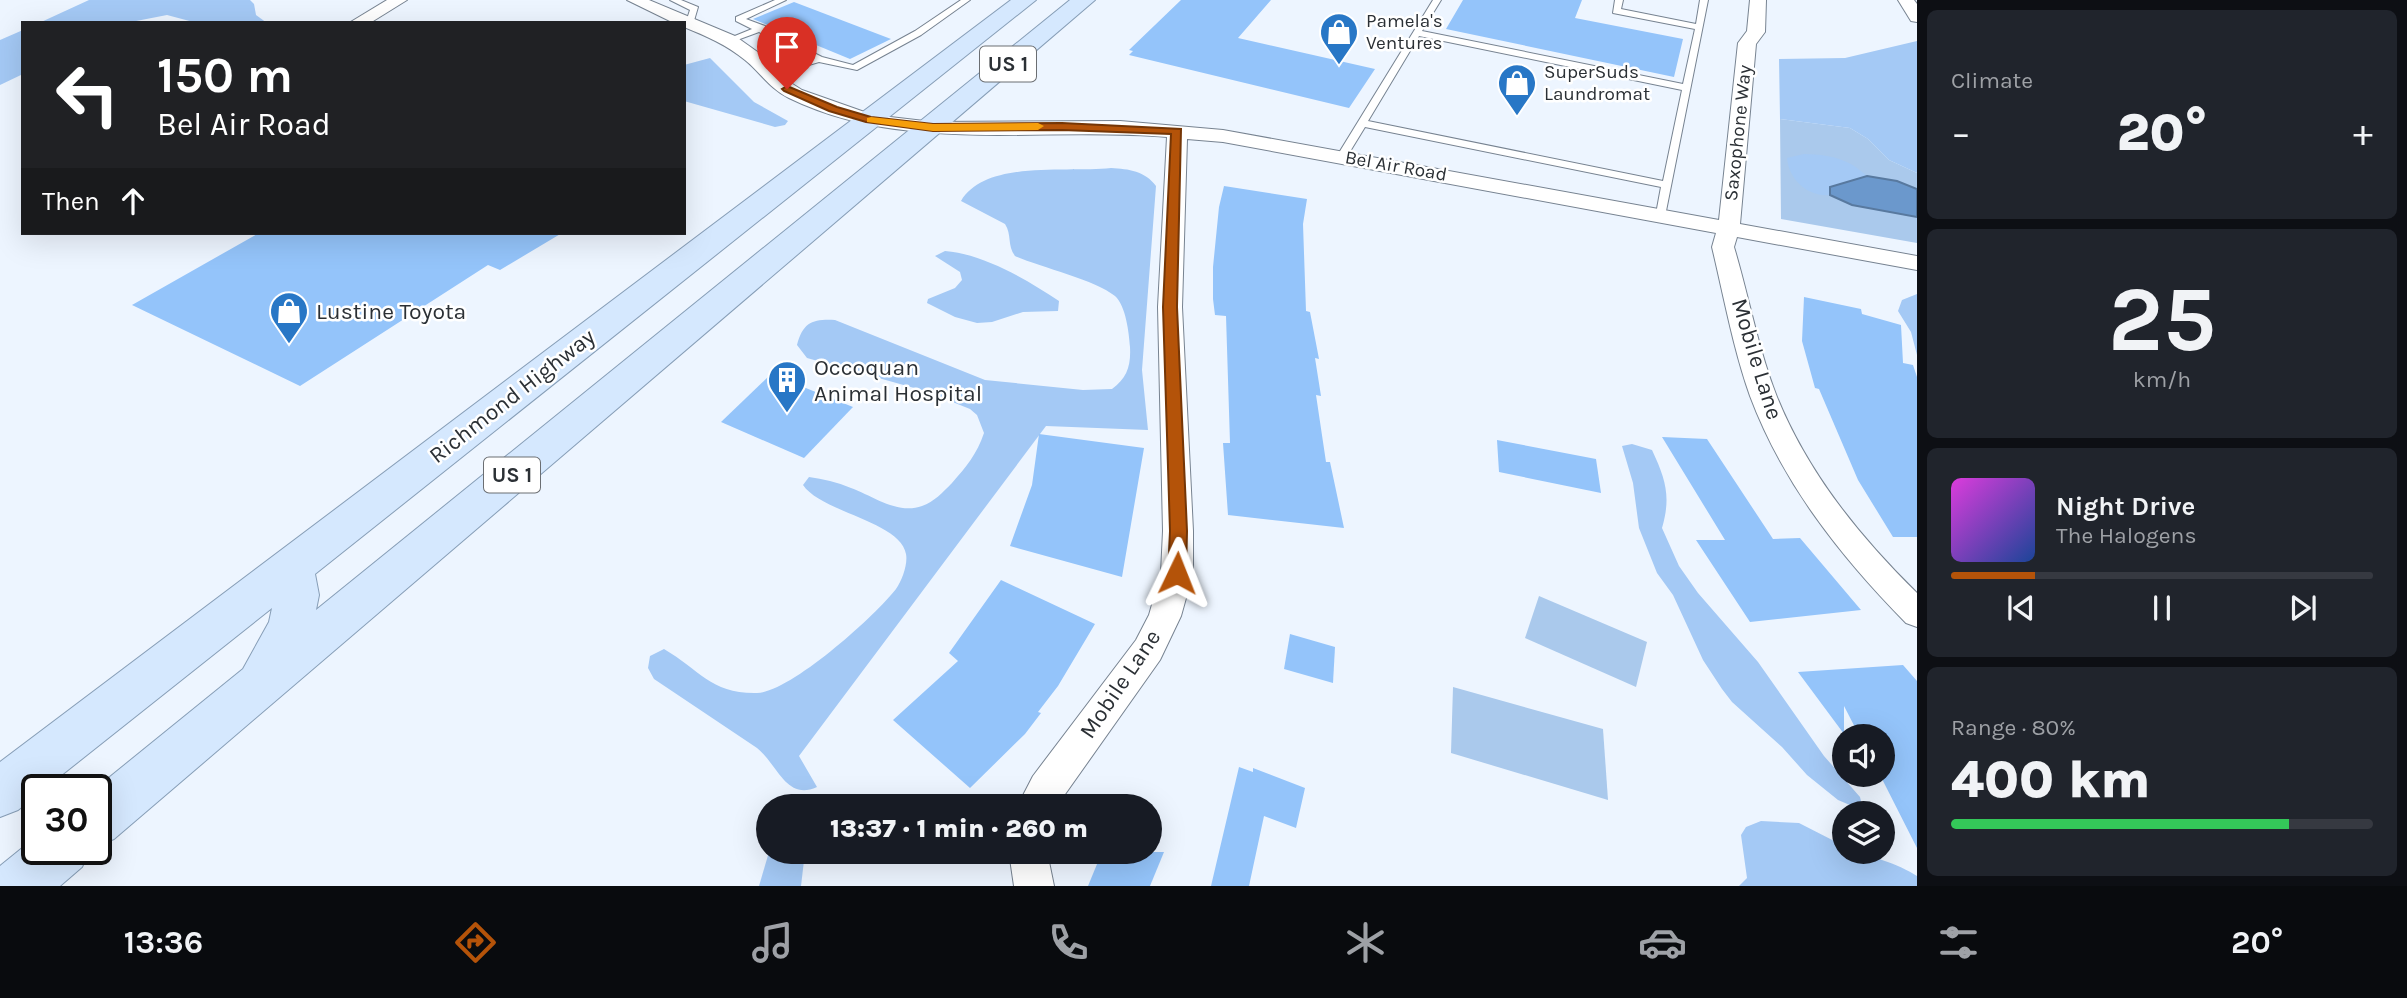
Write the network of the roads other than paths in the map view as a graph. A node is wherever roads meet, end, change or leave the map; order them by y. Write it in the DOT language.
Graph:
graph roads {
  1 [pos="399,0"];
  2 [pos="635,0"];
  3 [pos="674,0"];
  4 [pos="782,0"];
  5 [pos="966,0"];
  6 [pos="1024,0"];
  7 [pos="1084,0"];
  8 [pos="1437,0"];
  9 [pos="1619,0"];
  10 [pos="1704,0"];
  11 [pos="1758,0"];
  12 [pos="1906,0"];
  13 [pos="1917,17"];
  14 [pos="361,21"];
  15 [pos="690,22"];
  16 [pos="1700,27"];
  17 [pos="762,28"];
  18 [pos="1417,33"];
  19 [pos="729,40"];
  20 [pos="820,59"];
  21 [pos="768,74"];
  22 [pos="1688,88"];
  23 [pos="870,120"];
  24 [pos="1362,123"];
  25 [pos="933,128"];
  26 [pos="1177,131"];
  27 [pos="1342,156"];
  28 [pos="1667,185"];
  29 [pos="1661,214"];
  30 [pos="1729,227"];
  31 [pos="1917,264"];
  32 [pos="292,567"];
  33 [pos="1917,614"];
  34 [pos="239,703"];
  35 [pos="0,793"];
  36 [pos="1043,794"];
  37 [pos="112,808"];
  38 [pos="1030,864"];
  39 [pos="44,865"];
  40 [pos="18,886"];
  41 [pos="1034,886"];
  1 -- 14 [label="street"];
  2 -- 15 [label="street, Bel Air Road"];
  3 -- 15 [label="lane"];
  4 -- 17 [label="lane"];
  5 -- 20 [label="lane"];
  6 -- 23 [label="main road, Richmond Highway / US 1"];
  7 -- 25 [label="main road, US 1"];
  8 -- 18 [label="lane"];
  9 -- 16 [label="lane"];
  10 -- 16 [label="lane"];
  11 -- 30 [label="street, Saxophone Way"];
  12 -- 13 [label="street"];
  15 -- 19 [label="street, Bel Air Road"];
  16 -- 22 [label="lane"];
  17 -- 19 [label="lane"];
  17 -- 20 [label="lane"];
  18 -- 22 [label="lane"];
  18 -- 24 [label="lane"];
  19 -- 21 [label="street, Bel Air Road"];
  20 -- 21 [label="lane"];
  21 -- 23 [label="street, Bel Air Road"];
  22 -- 28 [label="lane"];
  23 -- 25 [label="street, Bel Air Road"];
  23 -- 32 [label="main road, Richmond Highway / US 1"];
  24 -- 27 [label="lane"];
  24 -- 28 [label="lane"];
  25 -- 26 [label="street, Bel Air Road"];
  25 -- 34 [label="main road, US 1"];
  26 -- 27 [label="street, Bel Air Road"];
  26 -- 36 [label="street, Mobile Lane"];
  27 -- 29 [label="street, Bel Air Road"];
  28 -- 29 [label="lane"];
  29 -- 30 [label="street, Bel Air Road"];
  30 -- 31 [label="street, Bel Air Road"];
  30 -- 33 [label="street, Mobile Lane"];
  32 -- 34 [label="main road"];
  32 -- 35 [label="main road, Richmond Highway / US 1"];
  34 -- 37 [label="main road, US 1"];
  38 -- 41 [label="street"];
  39 -- 40 [label="main road"];
}
